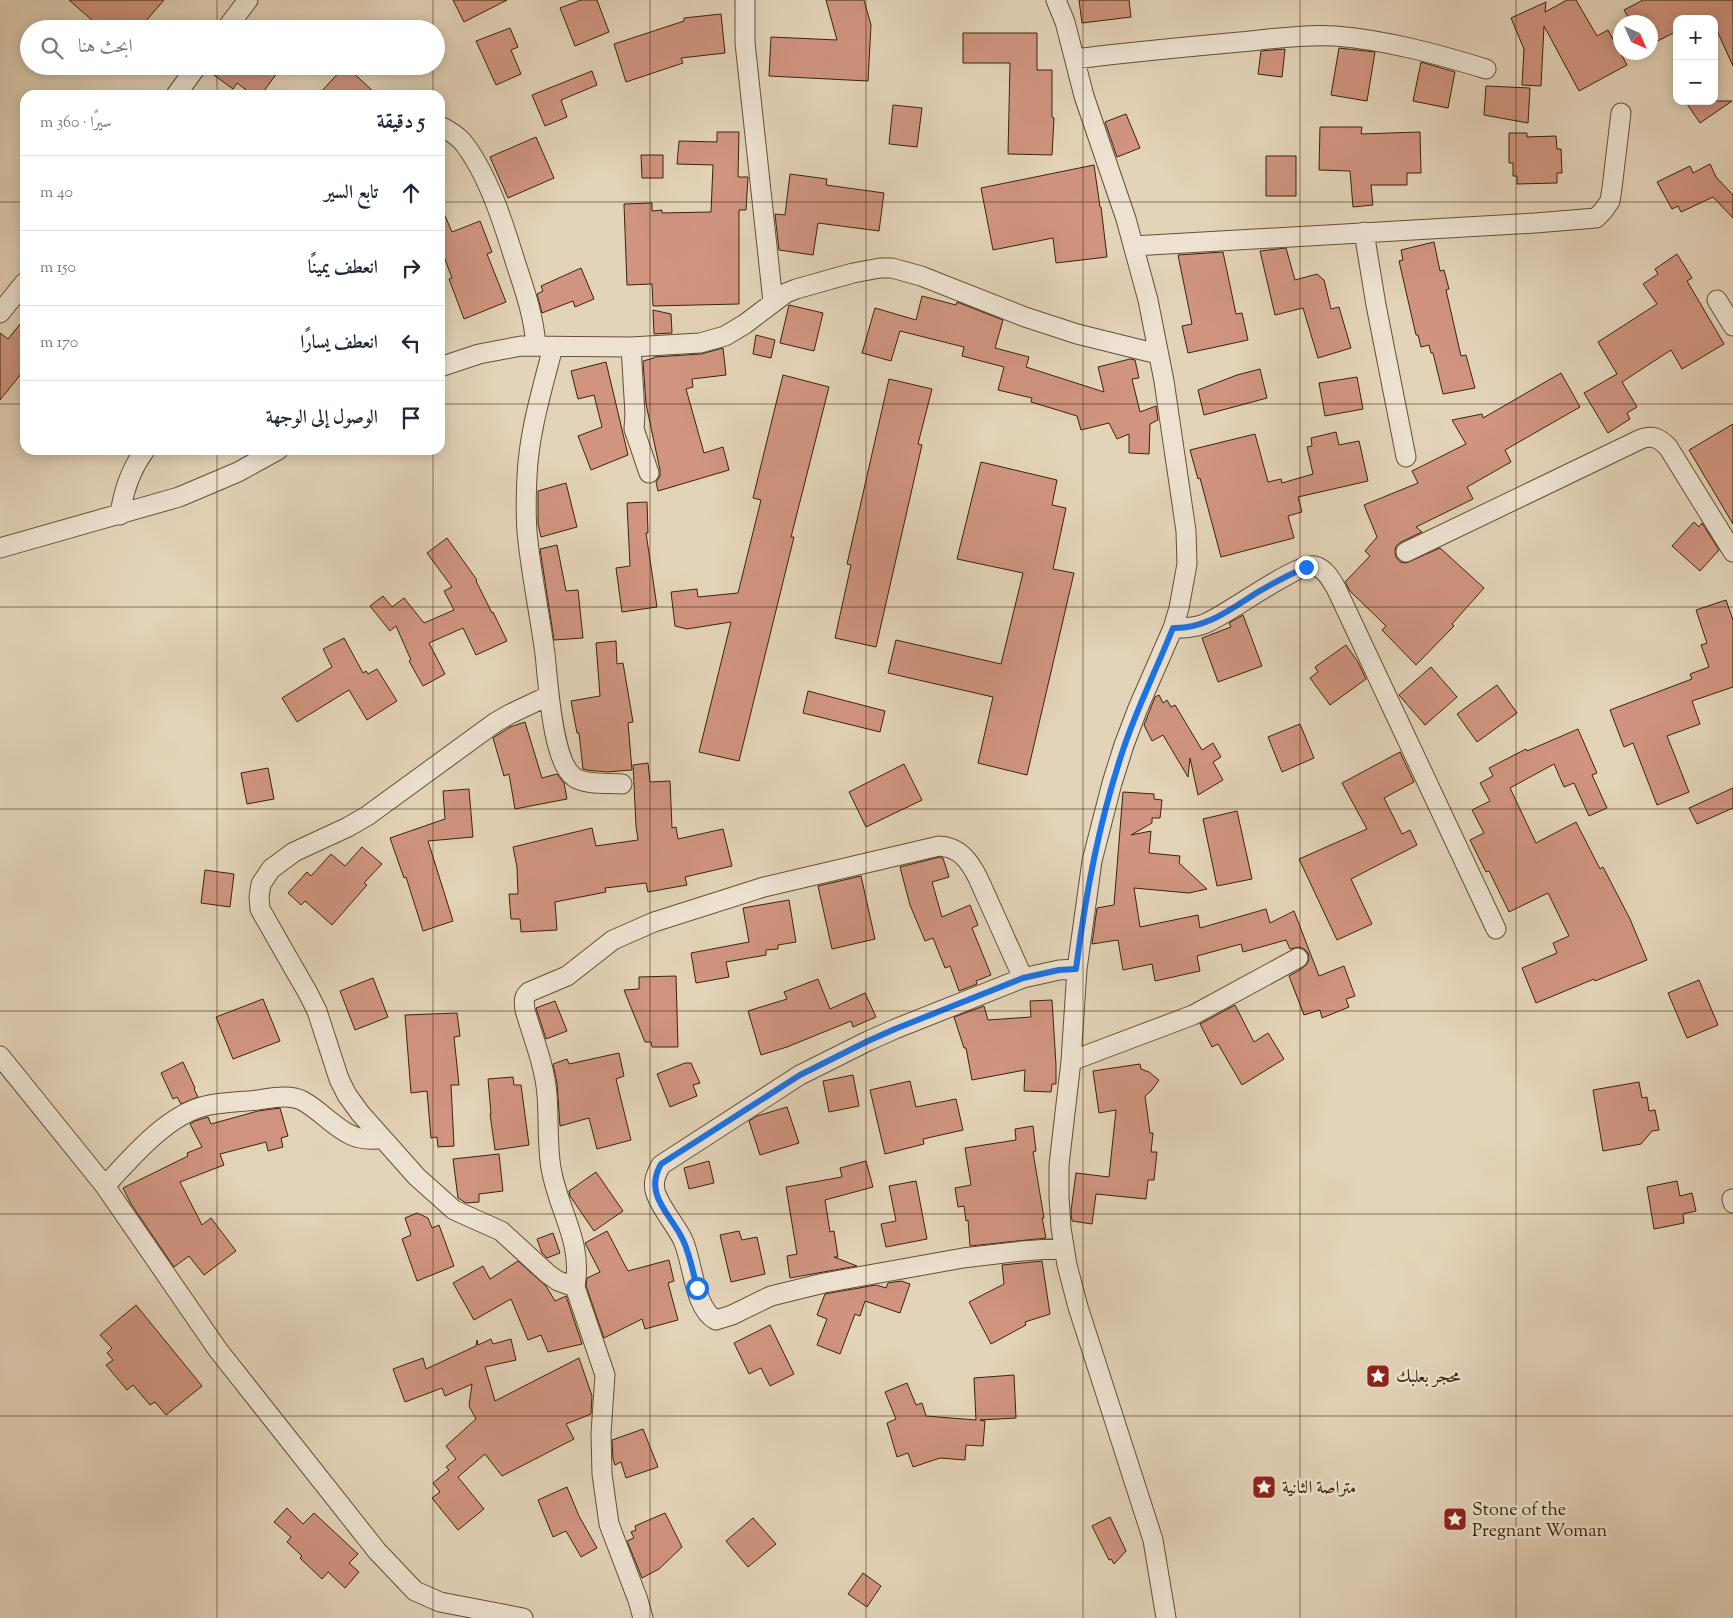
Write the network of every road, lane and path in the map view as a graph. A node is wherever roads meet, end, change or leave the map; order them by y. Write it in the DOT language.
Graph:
graph roads {
  1 [pos="248,0"];
  2 [pos="745,0"];
  3 [pos="1056,0"];
  4 [pos="233,20"];
  5 [pos="1075,60"];
  6 [pos="1486,69"];
  7 [pos="191,75"];
  8 [pos="180,90"];
  9 [pos="1621,113"];
  10 [pos="445,129"];
  11 [pos="1364,232"];
  12 [pos="1133,246"];
  13 [pos="20,288"];
  14 [pos="1717,300"];
  15 [pos="773,302"];
  16 [pos="0,313"];
  17 [pos="1733,326"];
  18 [pos="545,346"];
  19 [pos="631,347"];
  20 [pos="1158,354"];
  21 [pos="445,365"];
  22 [pos="142,455"];
  23 [pos="269,455"];
  24 [pos="1406,457"];
  25 [pos="649,473"];
  26 [pos="120,515"];
  27 [pos="0,548"];
  28 [pos="1406,552"];
  29 [pos="1733,552"];
  30 [pos="1173,628"];
  31 [pos="548,696"];
  32 [pos="622,784"];
  33 [pos="1496,929"];
  34 [pos="1298,958"];
  35 [pos="1076,969"];
  36 [pos="1023,978"];
  37 [pos="0,1056"];
  38 [pos="1071,1061"];
  39 [pos="382,1138"];
  40 [pos="105,1186"];
  41 [pos="1064,1248"];
  42 [pos="575,1287"];
  43 [pos="523,1618"];
  44 [pos="642,1618"];
  45 [pos="1166,1618"];
  1 -- 4 [label="street"];
  2 -- 15 [label="street"];
  3 -- 5 [label="street"];
  5 -- 6 [label="street"];
  5 -- 12 [label="street"];
  7 -- 8 [label="street"];
  9 -- 11 [label="street"];
  10 -- 18 [label="street"];
  11 -- 12 [label="street"];
  11 -- 24 [label="street"];
  12 -- 20 [label="street"];
  13 -- 16 [label="street"];
  14 -- 17 [label="street"];
  15 -- 19 [label="street"];
  15 -- 20 [label="street"];
  18 -- 19 [label="street"];
  18 -- 21 [label="street"];
  18 -- 31 [label="street"];
  19 -- 25 [label="street"];
  20 -- 30 [label="street"];
  22 -- 26 [label="street"];
  23 -- 26 [label="street"];
  26 -- 27 [label="street"];
  28 -- 29 [label="street"];
  30 -- 33 [label="street"];
  30 -- 35 [label="street"];
  31 -- 32 [label="street"];
  31 -- 39 [label="street"];
  34 -- 38 [label="street"];
  35 -- 36 [label="street"];
  35 -- 38 [label="street"];
  36 -- 41 [label="street"];
  36 -- 42 [label="street"];
  37 -- 40 [label="street"];
  38 -- 41 [label="street"];
  39 -- 40 [label="street"];
  39 -- 42 [label="street"];
  40 -- 43 [label="street"];
  41 -- 45 [label="street"];
  42 -- 44 [label="street"];
}
